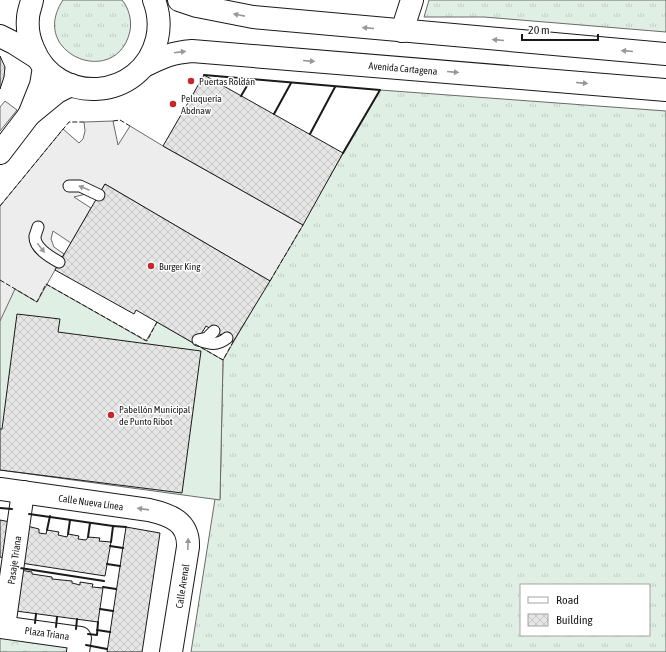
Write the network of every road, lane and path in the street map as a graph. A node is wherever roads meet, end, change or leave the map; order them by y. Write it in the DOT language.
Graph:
graph roads {
  1 [pos="32,0"];
  2 [pos="154,0"];
  3 [pos="179,0"];
  4 [pos="412,0"];
  5 [pos="402,31"];
  6 [pos="0,36"];
  7 [pos="666,54"];
  8 [pos="40,62"];
  9 [pos="144,66"];
  10 [pos="71,85"];
  11 [pos="666,90"];
  12 [pos="29,115"];
  13 [pos="0,153"];
  14 [pos="69,186"];
  15 [pos="99,196"];
  16 [pos="38,226"];
  17 [pos="59,262"];
  18 [pos="214,331"];
  19 [pos="227,338"];
  20 [pos="0,489"];
  21 [pos="23,492"];
  22 [pos="179,522"];
  23 [pos="2,627"];
  24 [pos="78,652"];
  25 [pos="171,652"];
  1 -- 8 [label="main road"];
  2 -- 9 [label="main road"];
  5 -- 3 [label="main road, one-way"];
  4 -- 5 [label="main road"];
  7 -- 5 [label="main road, one-way"];
  6 -- 8 [label="main road"];
  8 -- 10 [label="main road"];
  8 -- 12 [label="main road"];
  9 -- 10 [label="main road"];
  9 -- 11 [label="main road, Avenida Cartagena, one-way"];
  10 -- 12 [label="main road"];
  12 -- 13 [label="main road"];
  15 -- 14 [label="lane, one-way"];
  16 -- 17 [label="lane, one-way"];
  18 -- 19 [label="lane"];
  20 -- 21 [label="main road, Calle Nueva Línea"];
  22 -- 21 [label="main road, Calle Nueva Línea, one-way"];
  21 -- 23 [label="main road, Pasaje Triana"];
  25 -- 22 [label="main road, Calle Arenal, one-way"];
  23 -- 24 [label="main road, Plaza Triana"];
}
